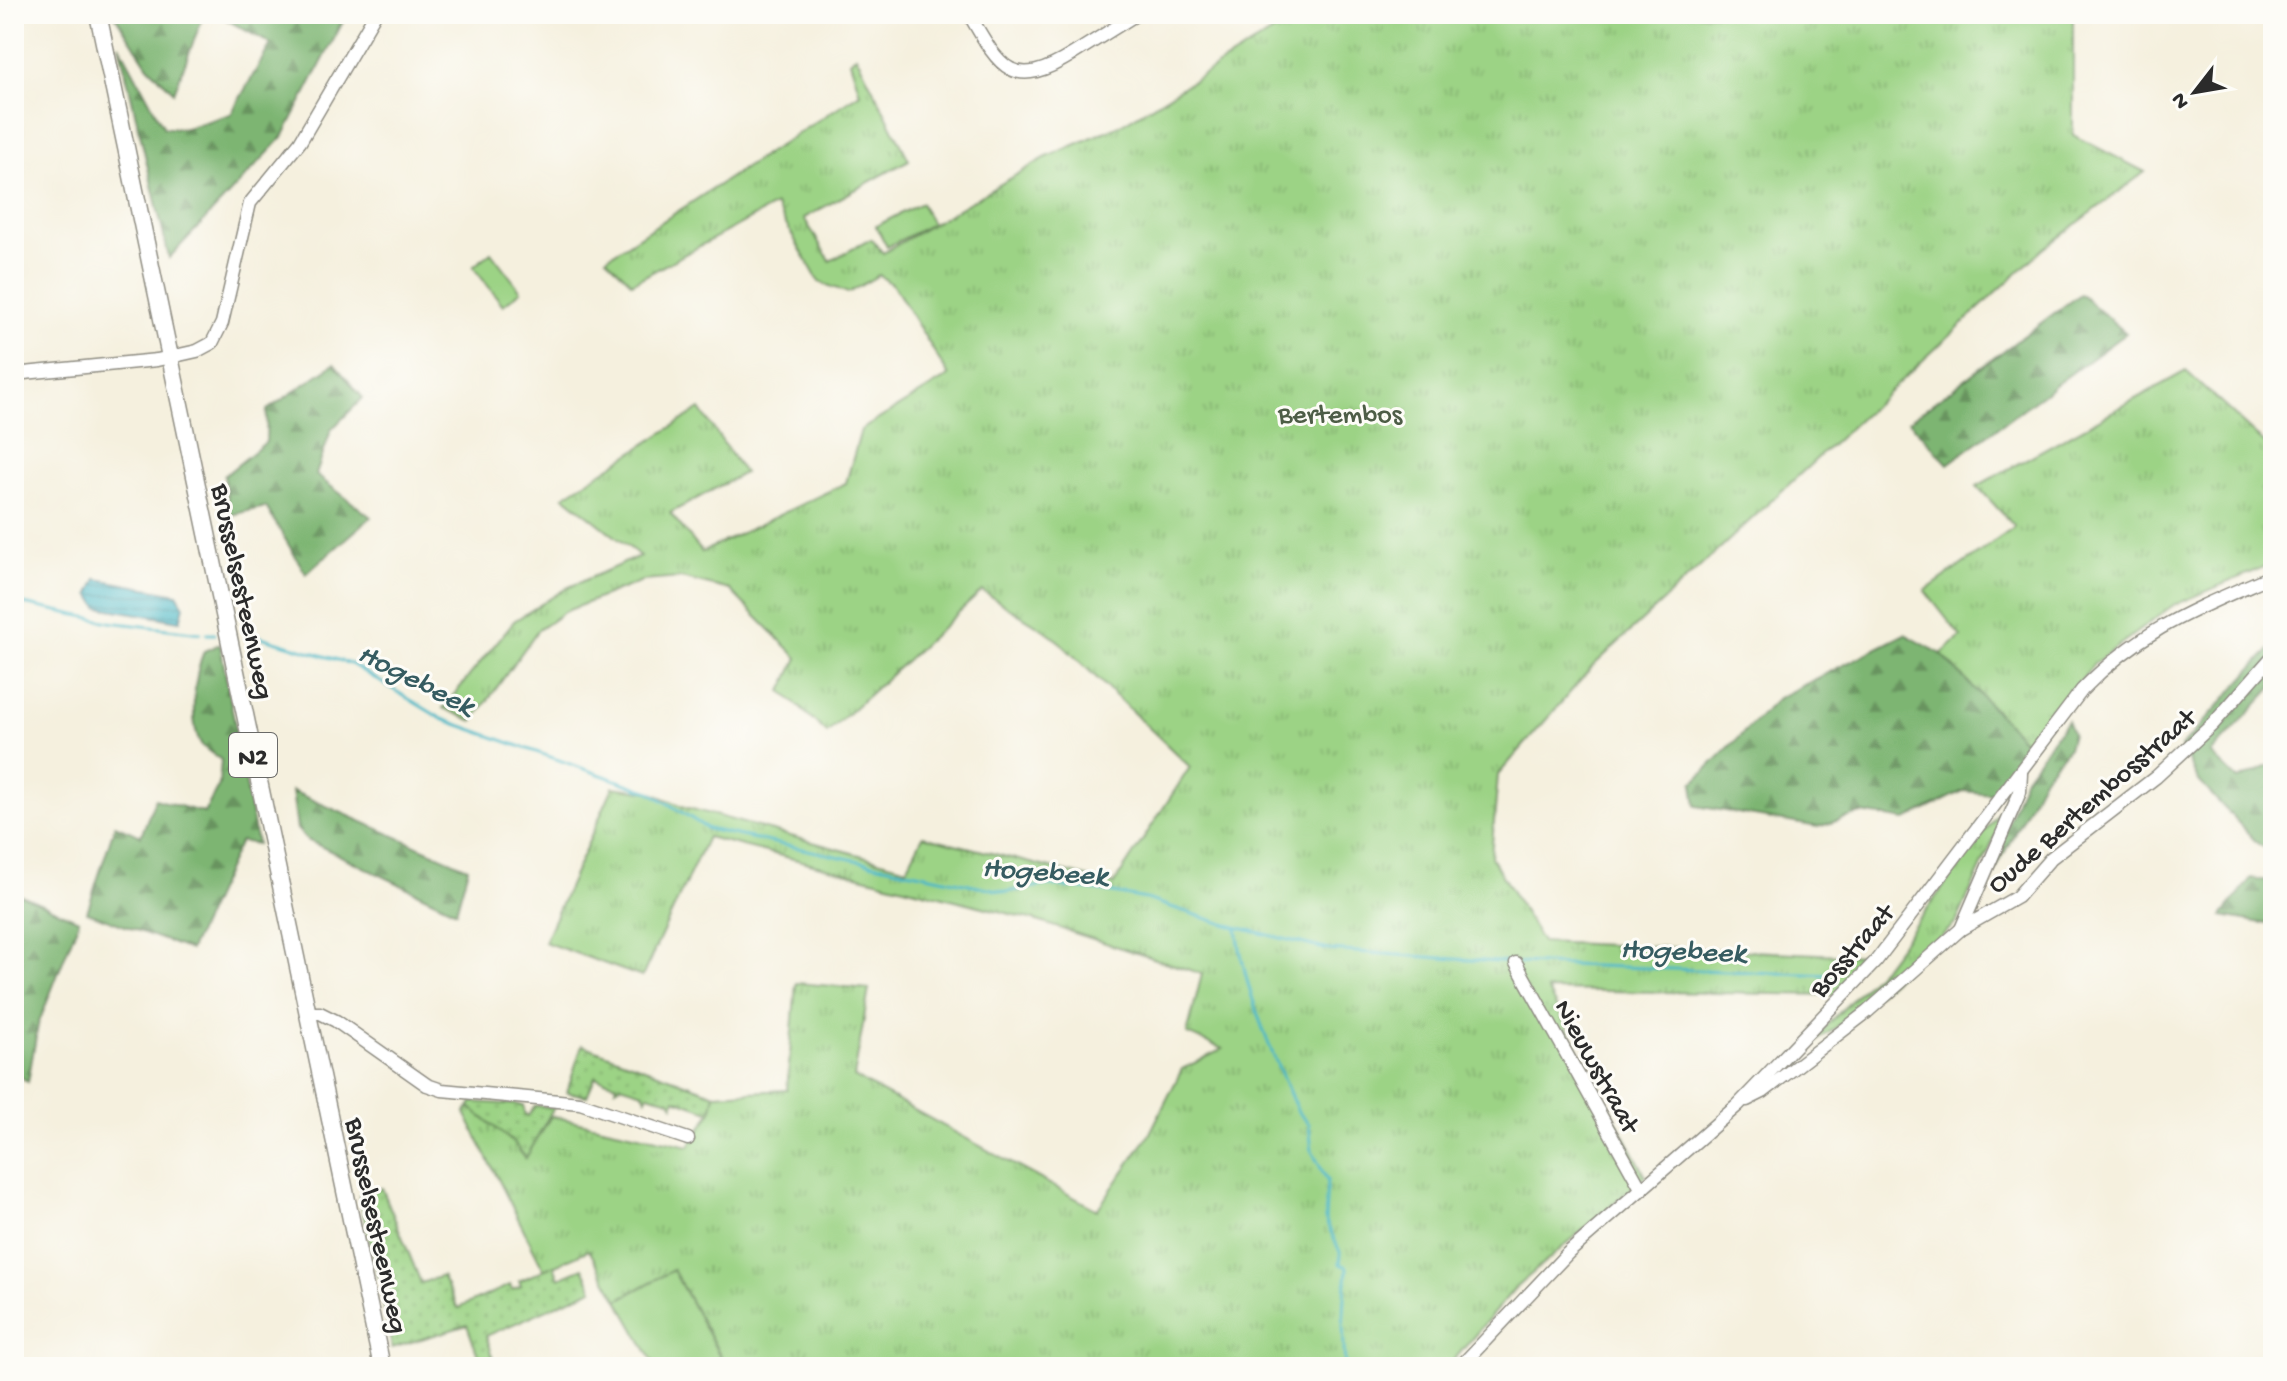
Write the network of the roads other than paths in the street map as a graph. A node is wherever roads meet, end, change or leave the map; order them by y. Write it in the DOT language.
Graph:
graph roads {
  1 [pos="98,14"];
  2 [pos="375,14"];
  3 [pos="969,14"];
  4 [pos="1137,14"];
  5 [pos="169,358"];
  6 [pos="14,374"];
  7 [pos="2273,575"];
  8 [pos="2273,656"];
  9 [pos="2021,773"];
  10 [pos="1961,929"];
  11 [pos="1516,963"];
  12 [pos="307,1013"];
  13 [pos="1738,1105"];
  14 [pos="688,1139"];
  15 [pos="1642,1190"];
  16 [pos="382,1367"];
  17 [pos="1460,1367"];
  1 -- 5 [label="main road, Brusselsesteenweg / N2"];
  2 -- 5 [label="street"];
  3 -- 4 [label="street"];
  5 -- 6 [label="street"];
  5 -- 12 [label="main road, Brusselsesteenweg / N2"];
  7 -- 9 [label="street, Bosstraat"];
  8 -- 10 [label="street, Oude Bertembosstraat"];
  9 -- 10 [label="street, Oude Bertembosstraat"];
  9 -- 13 [label="street, Bosstraat"];
  10 -- 13 [label="street, Oude Bertembosstraat"];
  11 -- 15 [label="street, Nieuwstraat"];
  12 -- 14 [label="street"];
  12 -- 16 [label="main road, Brusselsesteenweg / N2"];
  13 -- 15 [label="street, Bosstraat"];
  15 -- 17 [label="street, Bosstraat"];
}
